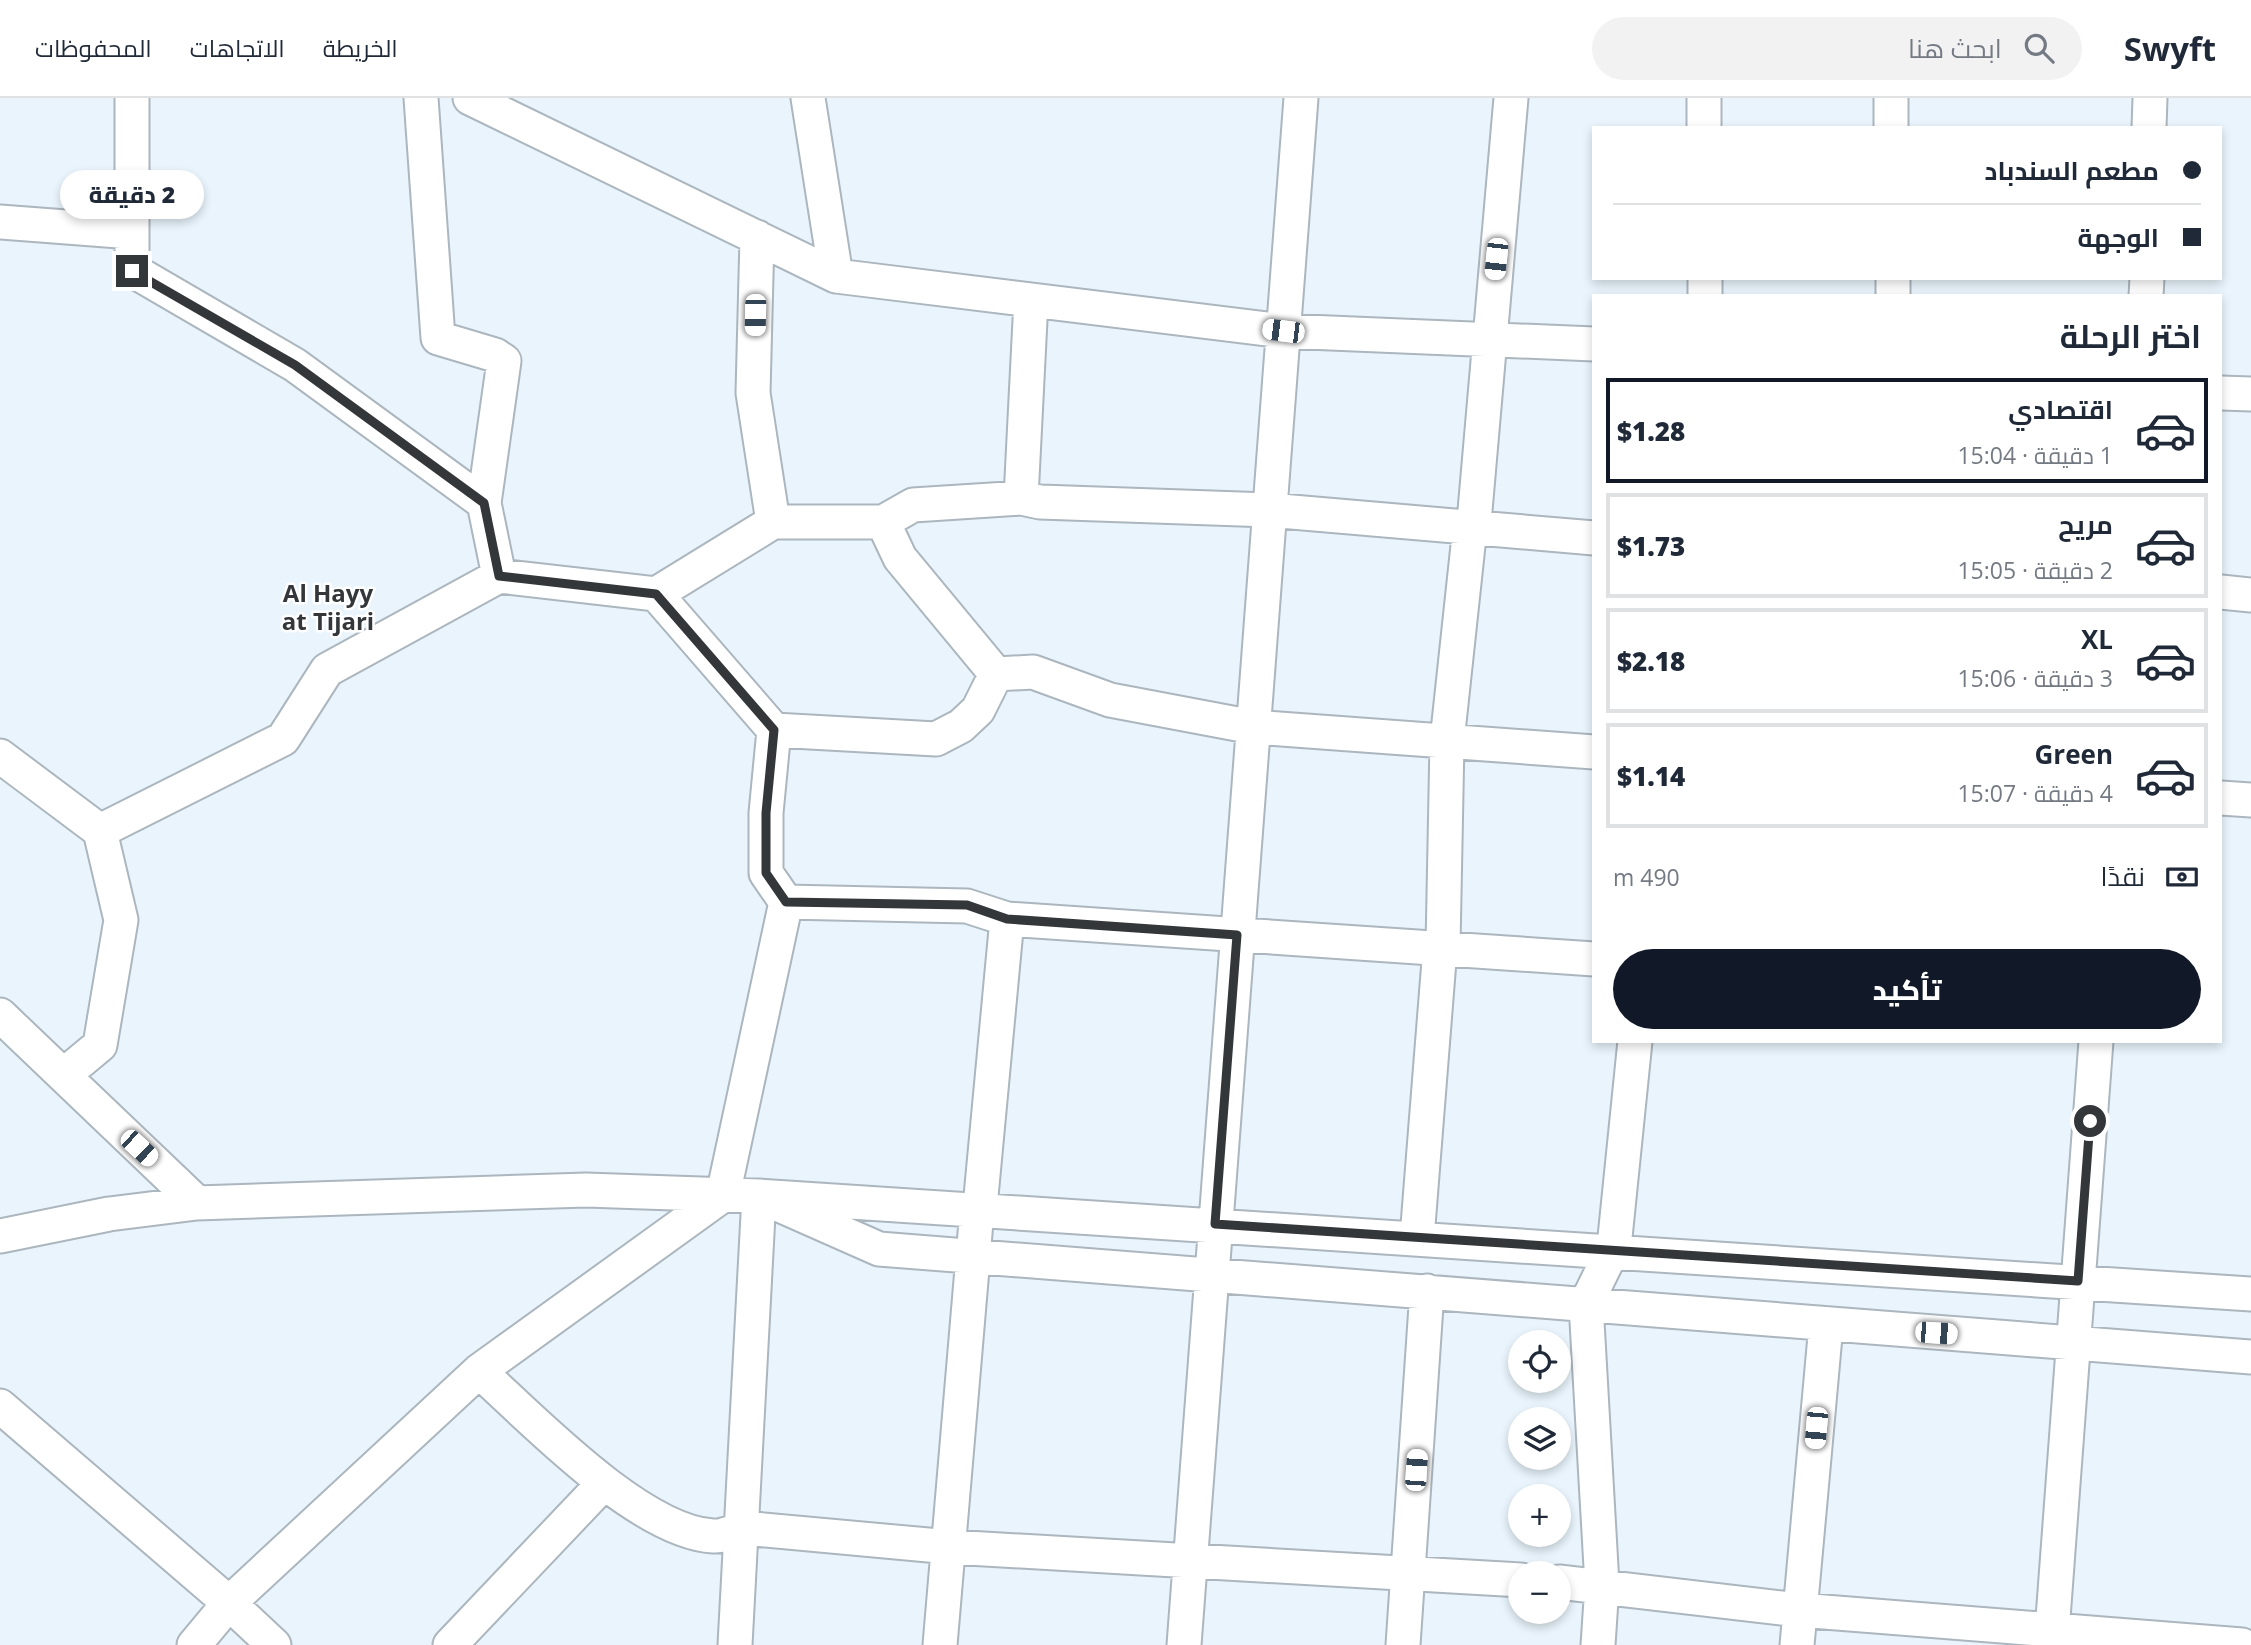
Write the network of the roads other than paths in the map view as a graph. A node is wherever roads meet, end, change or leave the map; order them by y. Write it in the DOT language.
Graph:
graph roads {
  1 [pos="132,98"];
  2 [pos="421,98"];
  3 [pos="470,98"];
  4 [pos="808,98"];
  5 [pos="1301,98"];
  6 [pos="1511,98"];
  7 [pos="1704,98"];
  8 [pos="1891,98"];
  9 [pos="2150,98"];
  10 [pos="1704,126"];
  11 [pos="1891,126"];
  12 [pos="2150,126"];
  13 [pos="0,222"];
  14 [pos="132,232"];
  15 [pos="757,237"];
  16 [pos="836,276"];
  17 [pos="1031,300"];
  18 [pos="1283,331"];
  19 [pos="1489,340"];
  20 [pos="1592,344"];
  21 [pos="2222,393"];
  22 [pos="2251,394"];
  23 [pos="1021,498"];
  24 [pos="484,503"];
  25 [pos="1269,510"];
  26 [pos="773,522"];
  27 [pos="883,522"];
  28 [pos="1470,527"];
  29 [pos="1592,538"];
  30 [pos="499,576"];
  31 [pos="2222,592"];
  32 [pos="656,594"];
  33 [pos="2251,595"];
  34 [pos="996,674"];
  35 [pos="1252,727"];
  36 [pos="774,730"];
  37 [pos="1447,741"];
  38 [pos="1592,752"];
  39 [pos="0,756"];
  40 [pos="2222,798"];
  41 [pos="2251,800"];
  42 [pos="100,831"];
  43 [pos="786,902"];
  44 [pos="1007,919"];
  45 [pos="1237,935"];
  46 [pos="1440,948"];
  47 [pos="1592,958"];
  48 [pos="0,1015"];
  49 [pos="1635,1043"];
  50 [pos="2096,1043"];
  51 [pos="64,1076"];
  52 [pos="723,1195"];
  53 [pos="759,1196"];
  54 [pos="197,1203"];
  55 [pos="976,1210"];
  56 [pos="1215,1224"];
  57 [pos="0,1236"];
  58 [pos="1417,1238"];
  59 [pos="1611,1251"];
  60 [pos="974,1258"];
  61 [pos="1211,1273"];
  62 [pos="2078,1281"];
  63 [pos="1427,1291"];
  64 [pos="2251,1294"];
  65 [pos="1586,1304"];
  66 [pos="1826,1325"];
  67 [pos="2074,1343"];
  68 [pos="2251,1357"];
  69 [pos="479,1371"];
  70 [pos="0,1406"];
  71 [pos="603,1484"];
  72 [pos="744,1528"];
  73 [pos="950,1547"];
  74 [pos="1190,1563"];
  75 [pos="1409,1573"];
  76 [pos="1508,1579"];
  77 [pos="1571,1583"];
  78 [pos="1602,1585"];
  79 [pos="229,1603"];
  80 [pos="1799,1610"];
  81 [pos="2051,1637"];
  82 [pos="194,1645"];
  83 [pos="274,1645"];
  84 [pos="450,1645"];
  85 [pos="735,1645"];
  86 [pos="940,1645"];
  87 [pos="1184,1645"];
  88 [pos="1403,1645"];
  89 [pos="1598,1645"];
  90 [pos="1797,1645"];
  91 [pos="2242,1645"];
  1 -- 14 [label="street"];
  2 -- 24 [label="street"];
  3 -- 15 [label="street"];
  4 -- 16 [label="street"];
  5 -- 18 [label="street"];
  6 -- 19 [label="street"];
  7 -- 10 [label="street"];
  8 -- 11 [label="street"];
  9 -- 12 [label="street"];
  13 -- 14 [label="street"];
  14 -- 24 [label="street"];
  15 -- 16 [label="street"];
  15 -- 26 [label="street"];
  16 -- 17 [label="street"];
  17 -- 18 [label="street"];
  17 -- 23 [label="street"];
  18 -- 19 [label="street"];
  18 -- 25 [label="street"];
  19 -- 20 [label="street"];
  19 -- 28 [label="street"];
  21 -- 22 [label="street"];
  23 -- 25 [label="street"];
  23 -- 27 [label="street"];
  24 -- 30 [label="street"];
  25 -- 28 [label="street"];
  25 -- 35 [label="street"];
  26 -- 27 [label="street"];
  26 -- 32 [label="street"];
  27 -- 34 [label="street"];
  28 -- 29 [label="street"];
  28 -- 37 [label="street"];
  30 -- 32 [label="street"];
  30 -- 42 [label="street"];
  31 -- 33 [label="street"];
  32 -- 36 [label="street"];
  34 -- 35 [label="street"];
  34 -- 36 [label="street"];
  35 -- 37 [label="street"];
  35 -- 45 [label="street"];
  36 -- 43 [label="street"];
  37 -- 38 [label="street"];
  37 -- 46 [label="street"];
  39 -- 42 [label="street"];
  40 -- 41 [label="street"];
  42 -- 51 [label="street"];
  43 -- 44 [label="street"];
  43 -- 52 [label="street"];
  44 -- 45 [label="street"];
  44 -- 55 [label="street"];
  45 -- 46 [label="street"];
  45 -- 56 [label="street"];
  46 -- 47 [label="street"];
  46 -- 58 [label="street"];
  48 -- 51 [label="street"];
  49 -- 59 [label="street"];
  50 -- 62 [label="street"];
  51 -- 54 [label="street"];
  52 -- 53 [label="street"];
  52 -- 54 [label="street"];
  52 -- 69 [label="street"];
  53 -- 55 [label="street"];
  53 -- 60 [label="street"];
  53 -- 72 [label="street"];
  54 -- 57 [label="street"];
  55 -- 56 [label="street"];
  55 -- 60 [label="street"];
  56 -- 58 [label="street"];
  56 -- 61 [label="street"];
  58 -- 59 [label="street"];
  59 -- 62 [label="street"];
  59 -- 65 [label="street"];
  60 -- 61 [label="street"];
  60 -- 73 [label="street"];
  61 -- 63 [label="street"];
  61 -- 74 [label="street"];
  62 -- 64 [label="street"];
  62 -- 67 [label="street"];
  63 -- 65 [label="street"];
  63 -- 75 [label="street"];
  65 -- 66 [label="street"];
  65 -- 78 [label="street"];
  66 -- 67 [label="street"];
  66 -- 80 [label="street"];
  67 -- 68 [label="street"];
  67 -- 81 [label="street"];
  69 -- 71 [label="street"];
  69 -- 79 [label="street"];
  70 -- 79 [label="street"];
  71 -- 72 [label="street"];
  71 -- 84 [label="street"];
  72 -- 73 [label="street"];
  72 -- 85 [label="street"];
  73 -- 74 [label="street"];
  73 -- 86 [label="street"];
  74 -- 75 [label="street"];
  74 -- 87 [label="street"];
  75 -- 76 [label="street"];
  75 -- 88 [label="street"];
  77 -- 78 [label="street"];
  78 -- 80 [label="street"];
  78 -- 89 [label="street"];
  79 -- 82 [label="street"];
  79 -- 83 [label="street"];
  80 -- 81 [label="street"];
  80 -- 90 [label="street"];
  81 -- 91 [label="street"];
}
